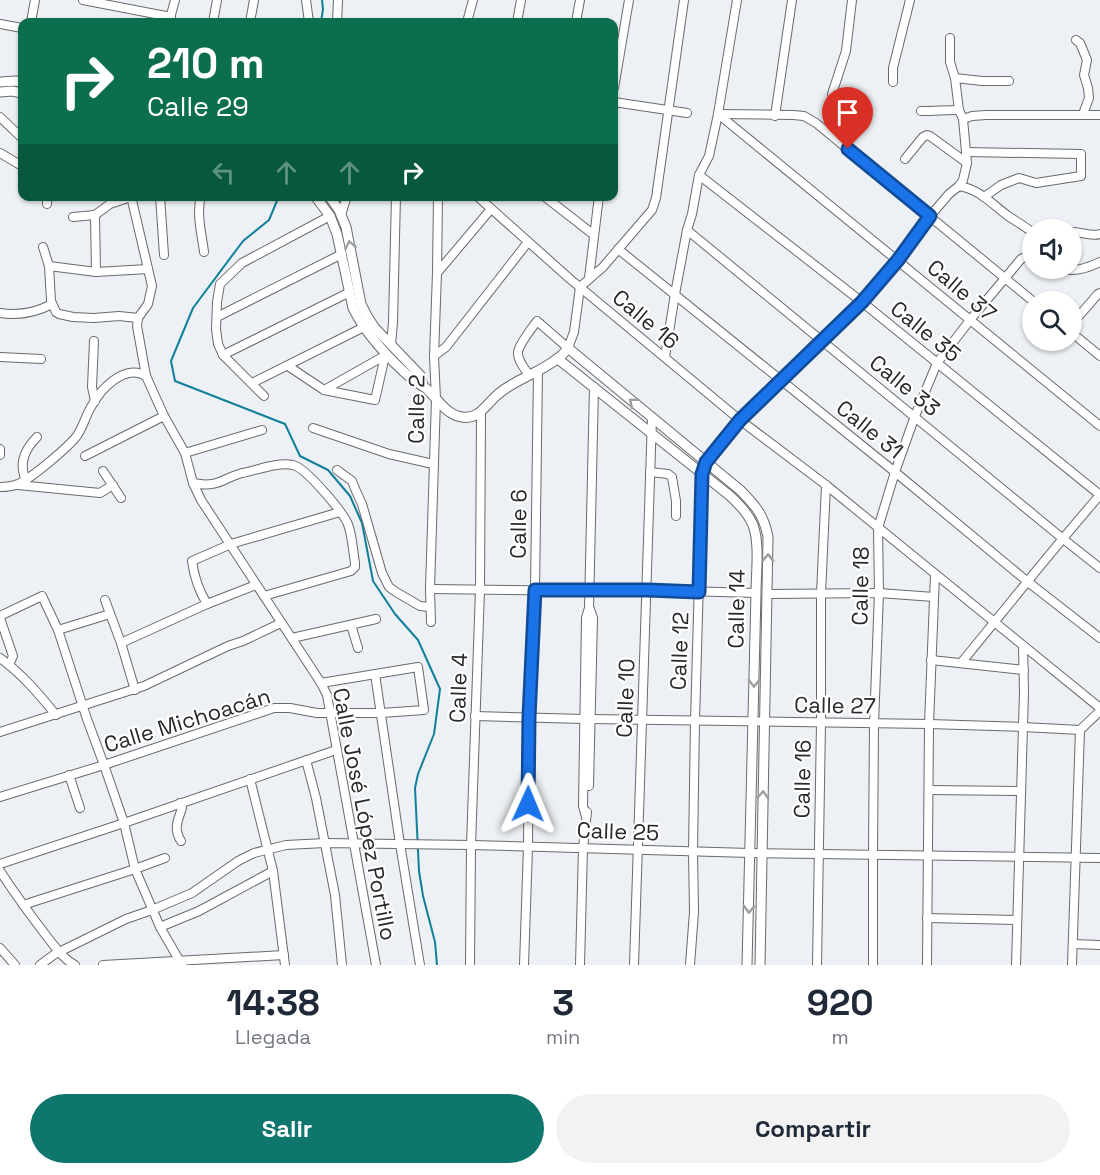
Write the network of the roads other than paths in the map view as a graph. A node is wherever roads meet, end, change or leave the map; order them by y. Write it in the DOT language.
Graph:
graph roads {
  1 [pos="35,0"];
  2 [pos="83,0"];
  3 [pos="175,0"];
  4 [pos="217,0"];
  5 [pos="254,0"];
  6 [pos="306,0"];
  7 [pos="338,0"];
  8 [pos="473,0"];
  9 [pos="521,0"];
  10 [pos="580,0"];
  11 [pos="629,0"];
  12 [pos="684,0"];
  13 [pos="737,0"];
  14 [pos="792,0"];
  15 [pos="852,0"];
  16 [pos="910,0"];
  17 [pos="32,18"];
  18 [pos="161,18"];
  19 [pos="170,18"];
  20 [pos="214,18"];
  21 [pos="251,18"];
  22 [pos="308,18"];
  23 [pos="337,18"];
  24 [pos="468,18"];
  25 [pos="518,18"];
  26 [pos="577,18"];
  27 [pos="0,24"];
  28 [pos="18,27"];
  29 [pos="951,38"];
  30 [pos="1076,40"];
  31 [pos="618,65"];
  32 [pos="955,78"];
  33 [pos="1009,81"];
  34 [pos="0,82"];
  35 [pos="18,82"];
  36 [pos="893,82"];
  37 [pos="0,92"];
  38 [pos="18,92"];
  39 [pos="832,94"];
  40 [pos="618,103"];
  41 [pos="668,110"];
  42 [pos="959,110"];
  43 [pos="921,111"];
  44 [pos="687,113"];
  45 [pos="718,114"];
  46 [pos="1083,114"];
  47 [pos="1100,115"];
  48 [pos="775,116"];
  49 [pos="0,117"];
  50 [pos="963,119"];
  51 [pos="18,134"];
  52 [pos="966,152"];
  53 [pos="0,153"];
  54 [pos="905,159"];
  55 [pos="18,161"];
  56 [pos="968,164"];
  57 [pos="699,175"];
  58 [pos="959,186"];
  59 [pos="984,197"];
  60 [pos="119,201"];
  61 [pos="132,201"];
  62 [pos="160,201"];
  63 [pos="200,201"];
  64 [pos="319,201"];
  65 [pos="332,201"];
  66 [pos="345,201"];
  67 [pos="396,201"];
  68 [pos="438,201"];
  69 [pos="482,201"];
  70 [pos="550,201"];
  71 [pos="598,201"];
  72 [pos="491,209"];
  73 [pos="95,215"];
  74 [pos="341,215"];
  75 [pos="330,216"];
  76 [pos="930,216"];
  77 [pos="73,217"];
  78 [pos="1022,225"];
  79 [pos="687,230"];
  80 [pos="1082,233"];
  81 [pos="1100,234"];
  82 [pos="594,235"];
  83 [pos="528,243"];
  84 [pos="43,247"];
  85 [pos="618,249"];
  86 [pos="204,252"];
  87 [pos="342,254"];
  88 [pos="164,255"];
  89 [pos="898,260"];
  90 [pos="1022,260"];
  91 [pos="1100,262"];
  92 [pos="49,266"];
  93 [pos="148,269"];
  94 [pos="1082,269"];
  95 [pos="96,272"];
  96 [pos="437,273"];
  97 [pos="1005,278"];
  98 [pos="589,279"];
  99 [pos="580,287"];
  100 [pos="350,292"];
  101 [pos="1022,292"];
  102 [pos="675,294"];
  103 [pos="1099,295"];
  104 [pos="862,302"];
  105 [pos="54,308"];
  106 [pos="0,313"];
  107 [pos="1082,313"];
  108 [pos="217,317"];
  109 [pos="138,318"];
  110 [pos="970,320"];
  111 [pos="364,327"];
  112 [pos="822,340"];
  113 [pos="94,341"];
  114 [pos="1082,341"];
  115 [pos="568,348"];
  116 [pos="388,352"];
  117 [pos="223,355"];
  118 [pos="434,356"];
  119 [pos="1100,356"];
  120 [pos="0,357"];
  121 [pos="665,357"];
  122 [pos="41,359"];
  123 [pos="558,359"];
  124 [pos="937,363"];
  125 [pos="288,366"];
  126 [pos="534,373"];
  127 [pos="146,376"];
  128 [pos="780,381"];
  129 [pos="252,383"];
  130 [pos="594,387"];
  131 [pos="324,390"];
  132 [pos="264,396"];
  133 [pos="436,399"];
  134 [pos="95,401"];
  135 [pos="481,413"];
  136 [pos="164,416"];
  137 [pos="915,416"];
  138 [pos="652,418"];
  139 [pos="740,420"];
  140 [pos="1100,426"];
  141 [pos="313,428"];
  142 [pos="262,430"];
  143 [pos="651,433"];
  144 [pos="38,436"];
  145 [pos="0,449"];
  146 [pos="185,453"];
  147 [pos="0,455"];
  148 [pos="85,456"];
  149 [pos="706,462"];
  150 [pos="433,464"];
  151 [pos="338,470"];
  152 [pos="104,471"];
  153 [pos="650,472"];
  154 [pos="895,472"];
  155 [pos="702,474"];
  156 [pos="26,480"];
  157 [pos="194,483"];
  158 [pos="113,484"];
  159 [pos="16,485"];
  160 [pos="826,485"];
  161 [pos="0,487"];
  162 [pos="1100,495"];
  163 [pos="121,498"];
  164 [pos="340,512"];
  165 [pos="676,516"];
  166 [pos="878,528"];
  167 [pos="1062,538"];
  168 [pos="231,544"];
  169 [pos="1100,568"];
  170 [pos="935,575"];
  171 [pos="1028,582"];
  172 [pos="256,585"];
  173 [pos="430,589"];
  174 [pos="480,590"];
  175 [pos="535,590"];
  176 [pos="647,590"];
  177 [pos="590,591"];
  178 [pos="699,592"];
  179 [pos="756,593"];
  180 [pos="879,593"];
  181 [pos="767,594"];
  182 [pos="820,594"];
  183 [pos="264,596"];
  184 [pos="934,597"];
  185 [pos="105,600"];
  186 [pos="207,604"];
  187 [pos="430,607"];
  188 [pos="110,614"];
  189 [pos="0,617"];
  190 [pos="376,619"];
  191 [pos="431,622"];
  192 [pos="994,623"];
  193 [pos="281,624"];
  194 [pos="351,625"];
  195 [pos="58,630"];
  196 [pos="292,638"];
  197 [pos="1100,638"];
  198 [pos="121,643"];
  199 [pos="1023,646"];
  200 [pos="357,648"];
  201 [pos="0,658"];
  202 [pos="931,660"];
  203 [pos="961,663"];
  204 [pos="9,665"];
  205 [pos="1024,670"];
  206 [pos="375,674"];
  207 [pos="321,683"];
  208 [pos="135,690"];
  209 [pos="82,705"];
  210 [pos="1100,710"];
  211 [pos="381,712"];
  212 [pos="330,713"];
  213 [pos="56,715"];
  214 [pos="475,716"];
  215 [pos="529,717"];
  216 [pos="588,719"];
  217 [pos="642,720"];
  218 [pos="695,721"];
  219 [pos="753,722"];
  220 [pos="765,722"];
  221 [pos="821,723"];
  222 [pos="874,724"];
  223 [pos="929,724"];
  224 [pos="1023,727"];
  225 [pos="1080,730"];
  226 [pos="0,732"];
  227 [pos="336,750"];
  228 [pos="306,760"];
  229 [pos="104,765"];
  230 [pos="69,776"];
  231 [pos="250,780"];
  232 [pos="928,790"];
  233 [pos="1020,791"];
  234 [pos="0,796"];
  235 [pos="180,803"];
  236 [pos="80,808"];
  237 [pos="124,823"];
  238 [pos="181,841"];
  239 [pos="325,843"];
  240 [pos="353,843"];
  241 [pos="404,844"];
  242 [pos="471,845"];
  243 [pos="528,847"];
  244 [pos="583,848"];
  245 [pos="268,849"];
  246 [pos="639,850"];
  247 [pos="693,851"];
  248 [pos="750,853"];
  249 [pos="761,853"];
  250 [pos="818,854"];
  251 [pos="873,854"];
  252 [pos="928,855"];
  253 [pos="1019,857"];
  254 [pos="1075,857"];
  255 [pos="165,858"];
  256 [pos="1100,858"];
  257 [pos="0,864"];
  258 [pos="135,869"];
  259 [pos="0,871"];
  260 [pos="273,871"];
  261 [pos="23,905"];
  262 [pos="152,910"];
  263 [pos="927,918"];
  264 [pos="1017,920"];
  265 [pos="160,927"];
  266 [pos="1073,944"];
  267 [pos="1100,945"];
  268 [pos="0,948"];
  269 [pos="59,952"];
  270 [pos="284,955"];
  271 [pos="180,963"];
  272 [pos="15,965"];
  273 [pos="40,965"];
  274 [pos="75,965"];
  275 [pos="103,965"];
  276 [pos="285,965"];
  277 [pos="342,965"];
  278 [pos="376,965"];
  279 [pos="420,965"];
  280 [pos="470,965"];
  281 [pos="524,965"];
  282 [pos="580,965"];
  283 [pos="634,965"];
  284 [pos="690,965"];
  285 [pos="747,965"];
  286 [pos="760,965"];
  287 [pos="816,965"];
  288 [pos="873,965"];
  289 [pos="927,965"];
  290 [pos="1016,965"];
  291 [pos="1071,965"];
  1 -- 17 [label="street"];
  2 -- 18 [label="street"];
  3 -- 19 [label="street"];
  4 -- 20 [label="street"];
  5 -- 21 [label="street"];
  6 -- 22 [label="street"];
  7 -- 23 [label="street"];
  8 -- 24 [label="street"];
  9 -- 25 [label="street"];
  10 -- 26 [label="street"];
  11 -- 31 [label="street"];
  12 -- 41 [label="street"];
  13 -- 45 [label="street"];
  14 -- 48 [label="street"];
  15 -- 39 [label="street"];
  16 -- 36 [label="street"];
  27 -- 28 [label="street"];
  29 -- 32 [label="street"];
  30 -- 46 [label="street"];
  32 -- 33 [label="street"];
  32 -- 42 [label="street"];
  34 -- 35 [label="main road"];
  37 -- 38 [label="main road"];
  40 -- 41 [label="street"];
  41 -- 44 [label="street"];
  41 -- 85 [label="street"];
  42 -- 43 [label="street"];
  42 -- 50 [label="street"];
  45 -- 48 [label="street"];
  45 -- 57 [label="street"];
  45 -- 89 [label="street, Calle 37"];
  46 -- 47 [label="street"];
  46 -- 50 [label="street"];
  48 -- 76 [label="street"];
  49 -- 51 [label="street"];
  50 -- 52 [label="street"];
  52 -- 56 [label="street"];
  52 -- 59 [label="street"];
  53 -- 55 [label="street"];
  54 -- 56 [label="street"];
  56 -- 58 [label="street"];
  57 -- 79 [label="street"];
  57 -- 104 [label="street, Calle 35"];
  58 -- 59 [label="street"];
  58 -- 76 [label="street, Calle 12"];
  59 -- 78 [label="street"];
  60 -- 73 [label="street"];
  61 -- 93 [label="street"];
  62 -- 88 [label="street"];
  63 -- 86 [label="street"];
  64 -- 75 [label="main road"];
  65 -- 74 [label="main road"];
  66 -- 74 [label="street"];
  67 -- 116 [label="street"];
  68 -- 96 [label="street, Calle 2"];
  69 -- 72 [label="street, Calle 16"];
  70 -- 82 [label="street"];
  71 -- 82 [label="street"];
  72 -- 83 [label="street, Calle 16"];
  72 -- 96 [label="street"];
  73 -- 77 [label="street"];
  73 -- 95 [label="street"];
  116 -- 74 [label="main road, one-way"];
  75 -- 87 [label="main road"];
  75 -- 108 [label="street"];
  76 -- 89 [label="street, Calle 12"];
  76 -- 97 [label="street"];
  79 -- 102 [label="street"];
  79 -- 112 [label="street, Calle 33"];
  80 -- 81 [label="street"];
  82 -- 98 [label="street"];
  83 -- 99 [label="street, Calle 16"];
  83 -- 118 [label="street"];
  84 -- 92 [label="street"];
  85 -- 98 [label="street"];
  85 -- 102 [label="street, Calle 31"];
  87 -- 100 [label="main road"];
  87 -- 108 [label="street"];
  89 -- 104 [label="street, Calle 12"];
  89 -- 110 [label="street, Calle 37"];
  90 -- 97 [label="street, Calle 18"];
  91 -- 94 [label="street"];
  92 -- 95 [label="street"];
  92 -- 105 [label="street"];
  93 -- 95 [label="street"];
  93 -- 109 [label="street"];
  96 -- 118 [label="street, Calle 2"];
  97 -- 101 [label="street"];
  97 -- 110 [label="street, Calle 18"];
  98 -- 99 [label="street"];
  99 -- 115 [label="street"];
  99 -- 121 [label="street, Calle 16"];
  100 -- 111 [label="main road"];
  100 -- 117 [label="street"];
  102 -- 121 [label="street"];
  102 -- 128 [label="street, Calle 31"];
  103 -- 107 [label="street"];
  104 -- 112 [label="street, Calle 12"];
  104 -- 124 [label="street, Calle 35"];
  105 -- 106 [label="street"];
  105 -- 109 [label="street"];
  108 -- 117 [label="street"];
  109 -- 127 [label="street, Calle José López Portillo"];
  110 -- 124 [label="street, Calle 18"];
  110 -- 140 [label="street, Calle 37"];
  111 -- 116 [label="main road"];
  111 -- 125 [label="street"];
  112 -- 128 [label="street, Calle 12"];
  112 -- 137 [label="street, Calle 33"];
  113 -- 134 [label="street"];
  114 -- 119 [label="street"];
  115 -- 123 [label="main road"];
  115 -- 126 [label="street"];
  138 -- 115 [label="main road, Calle 14, one-way"];
  116 -- 131 [label="street"];
  116 -- 131 [label="street"];
  116 -- 133 [label="main road"];
  117 -- 129 [label="street"];
  118 -- 133 [label="street, Calle 2"];
  120 -- 122 [label="street"];
  121 -- 139 [label="street, Calle 16"];
  123 -- 126 [label="main road"];
  123 -- 130 [label="main road, Calle 14"];
  124 -- 137 [label="street, Calle 18"];
  124 -- 162 [label="street, Calle 35"];
  125 -- 129 [label="street"];
  125 -- 131 [label="street"];
  126 -- 135 [label="main road"];
  126 -- 175 [label="street, Calle 6"];
  127 -- 134 [label="street"];
  127 -- 136 [label="street, Calle José López Portillo"];
  128 -- 139 [label="street, Calle 12"];
  128 -- 154 [label="street, Calle 31"];
  129 -- 132 [label="street"];
  130 -- 143 [label="main road, Calle 14"];
  130 -- 177 [label="street"];
  133 -- 135 [label="main road"];
  133 -- 150 [label="street, Calle 2"];
  134 -- 156 [label="street"];
  135 -- 174 [label="street, Calle 4"];
  136 -- 146 [label="street, Calle José López Portillo"];
  136 -- 148 [label="street"];
  137 -- 154 [label="street, Calle 18"];
  137 -- 167 [label="street, Calle 33"];
  138 -- 143 [label="street, Calle 10"];
  138 -- 149 [label="main road, Calle 14"];
  139 -- 149 [label="street, Calle 12"];
  139 -- 160 [label="street, Calle 16"];
  141 -- 150 [label="street"];
  142 -- 146 [label="street"];
  143 -- 153 [label="street, Calle 10"];
  143 -- 155 [label="main road, Calle 14"];
  144 -- 156 [label="street"];
  145 -- 147 [label="street"];
  146 -- 157 [label="street, Calle José López Portillo"];
  149 -- 155 [label="street, Calle 12"];
  181 -- 149 [label="main road, Calle 14, one-way"];
  150 -- 173 [label="street, Calle 2"];
  151 -- 187 [label="street"];
  152 -- 158 [label="street"];
  153 -- 165 [label="street"];
  153 -- 176 [label="street, Calle 10"];
  154 -- 166 [label="street, Calle 18"];
  154 -- 171 [label="street, Calle 31"];
  155 -- 178 [label="street, Calle 12"];
  155 -- 179 [label="main road, Calle 14"];
  156 -- 159 [label="street"];
  157 -- 164 [label="street"];
  157 -- 168 [label="street, Calle José López Portillo"];
  158 -- 159 [label="street"];
  158 -- 163 [label="street"];
  159 -- 161 [label="street"];
  160 -- 166 [label="street, Calle 16"];
  160 -- 182 [label="street, Calle 16"];
  162 -- 167 [label="street"];
  164 -- 168 [label="street"];
  164 -- 183 [label="street"];
  166 -- 170 [label="street, Calle 16"];
  166 -- 180 [label="street, Calle 18"];
  167 -- 169 [label="street, Calle 33"];
  167 -- 171 [label="street"];
  168 -- 172 [label="street, Calle José López Portillo"];
  168 -- 186 [label="street"];
  170 -- 184 [label="street"];
  170 -- 192 [label="street, Calle 16"];
  171 -- 192 [label="street"];
  171 -- 197 [label="street, Calle 31"];
  172 -- 183 [label="street, Calle José López Portillo"];
  172 -- 186 [label="street"];
  173 -- 174 [label="street"];
  173 -- 187 [label="street, Calle 2"];
  174 -- 175 [label="street"];
  174 -- 214 [label="street, Calle 4"];
  175 -- 177 [label="street"];
  175 -- 215 [label="street, Calle 6"];
  176 -- 177 [label="street"];
  176 -- 178 [label="street"];
  176 -- 217 [label="street, Calle 10"];
  177 -- 216 [label="street"];
  178 -- 179 [label="street"];
  178 -- 218 [label="street, Calle 12"];
  179 -- 219 [label="main road, Calle 14, one-way"];
  180 -- 182 [label="street"];
  180 -- 184 [label="street"];
  180 -- 222 [label="street, Calle 18"];
  181 -- 182 [label="street"];
  181 -- 220 [label="main road, Calle 14"];
  182 -- 221 [label="street, Calle 16"];
  183 -- 193 [label="street, Calle José López Portillo"];
  184 -- 202 [label="street"];
  185 -- 188 [label="street"];
  186 -- 198 [label="street"];
  187 -- 191 [label="street, Calle 2"];
  188 -- 195 [label="street"];
  188 -- 198 [label="street"];
  189 -- 195 [label="street"];
  189 -- 204 [label="street"];
  190 -- 194 [label="street"];
  192 -- 199 [label="street, Calle 16"];
  192 -- 203 [label="street"];
  193 -- 196 [label="street, Calle José López Portillo"];
  193 -- 208 [label="street"];
  194 -- 196 [label="street"];
  194 -- 200 [label="street"];
  195 -- 209 [label="street"];
  196 -- 207 [label="street, Calle José López Portillo"];
  198 -- 208 [label="street"];
  199 -- 205 [label="street"];
  199 -- 210 [label="street, Calle 16"];
  201 -- 204 [label="street"];
  202 -- 203 [label="street"];
  202 -- 223 [label="street"];
  203 -- 205 [label="street"];
  204 -- 213 [label="street"];
  205 -- 224 [label="street"];
  206 -- 207 [label="street"];
  206 -- 211 [label="street"];
  206 -- 211 [label="street, Calle Michoacán"];
  207 -- 212 [label="street, Calle José López Portillo"];
  208 -- 209 [label="street"];
  209 -- 213 [label="street"];
  209 -- 229 [label="street"];
  210 -- 225 [label="street"];
  211 -- 212 [label="street, Calle Michoacán"];
  211 -- 241 [label="street"];
  212 -- 227 [label="street, Calle José López Portillo"];
  212 -- 229 [label="street, Calle Michoacán"];
  213 -- 226 [label="street"];
  214 -- 215 [label="street, Calle 27"];
  214 -- 242 [label="street, Calle 4"];
  215 -- 216 [label="street, Calle 27"];
  215 -- 243 [label="street, Calle 6"];
  216 -- 217 [label="street, Calle 27"];
  216 -- 244 [label="street"];
  217 -- 218 [label="street, Calle 27"];
  217 -- 246 [label="street, Calle 10"];
  218 -- 219 [label="street, Calle 27"];
  218 -- 247 [label="street, Calle 12"];
  219 -- 220 [label="street, Calle 27"];
  219 -- 248 [label="main road, Calle 14"];
  220 -- 221 [label="street, Calle 27"];
  249 -- 220 [label="main road, Calle 14, one-way"];
  221 -- 222 [label="street, Calle 27"];
  221 -- 250 [label="street, Calle 16"];
  222 -- 223 [label="street, Calle 27"];
  222 -- 251 [label="street, Calle 18"];
  223 -- 224 [label="street, Calle 27"];
  223 -- 232 [label="street"];
  224 -- 225 [label="street, Calle 27"];
  224 -- 233 [label="street"];
  225 -- 254 [label="street"];
  227 -- 228 [label="street"];
  227 -- 240 [label="street, Calle José López Portillo"];
  228 -- 231 [label="street"];
  228 -- 239 [label="street"];
  229 -- 230 [label="street, Calle Michoacán"];
  229 -- 237 [label="street"];
  230 -- 234 [label="street, Calle Michoacán"];
  230 -- 236 [label="street"];
  231 -- 235 [label="street"];
  231 -- 245 [label="street"];
  232 -- 233 [label="street"];
  232 -- 252 [label="street"];
  233 -- 253 [label="street"];
  235 -- 237 [label="street"];
  235 -- 238 [label="street"];
  237 -- 257 [label="street"];
  237 -- 258 [label="street"];
  239 -- 240 [label="street, Calle 25"];
  239 -- 245 [label="street, Calle 25"];
  239 -- 277 [label="street"];
  240 -- 241 [label="street, Calle 25"];
  240 -- 278 [label="street, Calle José López Portillo"];
  241 -- 242 [label="street, Calle 25"];
  241 -- 279 [label="street"];
  242 -- 243 [label="street, Calle 25"];
  242 -- 280 [label="street, Calle 4"];
  243 -- 244 [label="street, Calle 25"];
  243 -- 281 [label="street, Calle 6"];
  244 -- 246 [label="street, Calle 25"];
  244 -- 282 [label="street"];
  245 -- 260 [label="street"];
  245 -- 262 [label="street, Calle 25"];
  246 -- 247 [label="street, Calle 25"];
  246 -- 283 [label="street, Calle 10"];
  247 -- 248 [label="street, Calle 25"];
  247 -- 284 [label="street, Calle 12"];
  248 -- 249 [label="street, Calle 25"];
  248 -- 285 [label="main road, Calle 14, one-way"];
  249 -- 250 [label="street, Calle 25"];
  249 -- 286 [label="main road, Calle 14"];
  250 -- 251 [label="street, Calle 25"];
  250 -- 287 [label="street, Calle 16"];
  251 -- 252 [label="street, Calle 25"];
  251 -- 288 [label="street, Calle 18"];
  252 -- 253 [label="street, Calle 25"];
  252 -- 263 [label="street"];
  253 -- 254 [label="street, Calle 25"];
  253 -- 264 [label="street"];
  254 -- 256 [label="street, Calle 25"];
  254 -- 266 [label="street"];
  255 -- 258 [label="street"];
  258 -- 261 [label="street"];
  258 -- 262 [label="street"];
  259 -- 261 [label="street"];
  260 -- 265 [label="street"];
  260 -- 270 [label="street"];
  261 -- 269 [label="street"];
  262 -- 265 [label="street"];
  262 -- 269 [label="street, Calle 25"];
  263 -- 264 [label="street"];
  263 -- 289 [label="street"];
  264 -- 290 [label="street"];
  265 -- 271 [label="street"];
  266 -- 267 [label="street"];
  266 -- 291 [label="street"];
  268 -- 272 [label="street"];
  269 -- 273 [label="street, Calle 25"];
  269 -- 274 [label="street"];
  270 -- 271 [label="street"];
  270 -- 276 [label="street"];
  271 -- 275 [label="street"];
}
